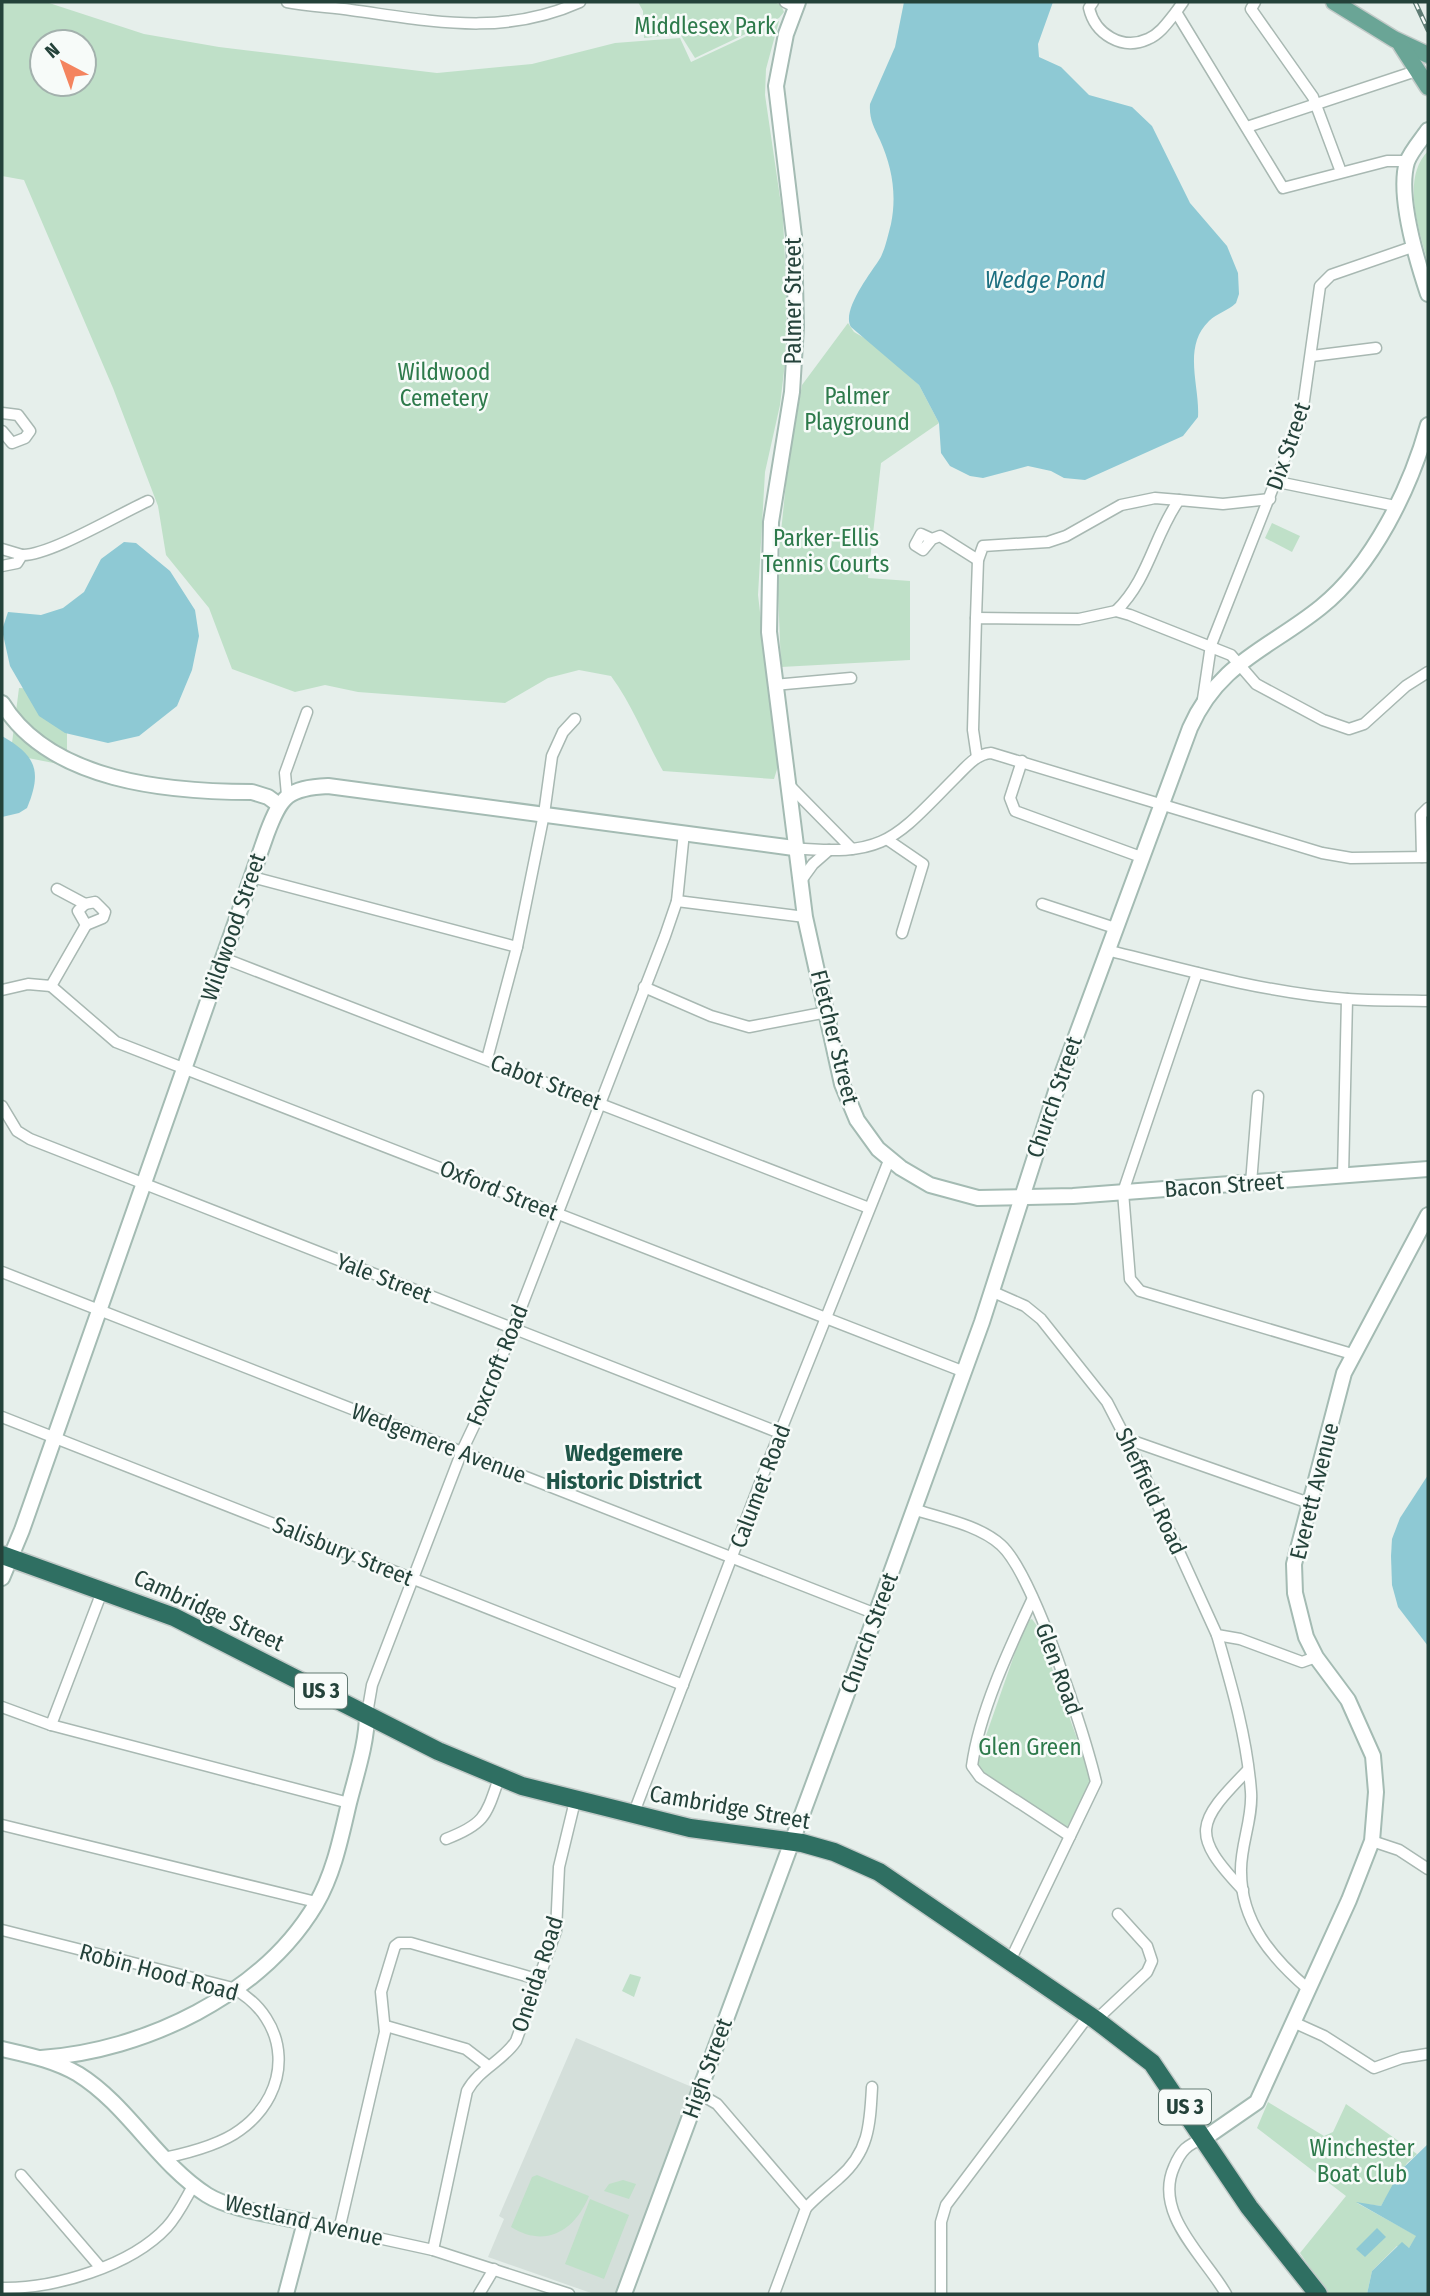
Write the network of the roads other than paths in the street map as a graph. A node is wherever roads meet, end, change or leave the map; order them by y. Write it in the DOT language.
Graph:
graph roads {
  1 [pos="286,2"];
  2 [pos="580,2"];
  3 [pos="1093,2"];
  4 [pos="1183,2"];
  5 [pos="1255,2"];
  6 [pos="1334,2"];
  7 [pos="793,3"];
  8 [pos="1176,12"];
  9 [pos="1394,38"];
  10 [pos="1428,54"];
  11 [pos="1425,76"];
  12 [pos="1316,104"];
  13 [pos="1247,127"];
  14 [pos="1428,130"];
  15 [pos="1428,139"];
  16 [pos="1411,156"];
  17 [pos="1340,172"];
  18 [pos="1415,246"];
  19 [pos="1428,295"];
  20 [pos="1376,348"];
  21 [pos="1312,355"];
  22 [pos="2,413"];
  23 [pos="2,431"];
  24 [pos="1427,436"];
  25 [pos="1278,482"];
  26 [pos="1270,499"];
  27 [pos="148,500"];
  28 [pos="1179,500"];
  29 [pos="1395,506"];
  30 [pos="932,539"];
  31 [pos="2,549"];
  32 [pos="22,555"];
  33 [pos="978,560"];
  34 [pos="2,566"];
  35 [pos="1116,611"];
  36 [pos="976,618"];
  37 [pos="1211,645"];
  38 [pos="1240,663"];
  39 [pos="1428,672"];
  40 [pos="851,678"];
  41 [pos="774,685"];
  42 [pos="1203,699"];
  43 [pos="2,702"];
  44 [pos="307,712"];
  45 [pos="575,719"];
  46 [pos="977,757"];
  47 [pos="1023,761"];
  48 [pos="788,784"];
  49 [pos="283,800"];
  50 [pos="1161,804"];
  51 [pos="1428,808"];
  52 [pos="544,814"];
  53 [pos="684,832"];
  54 [pos="888,840"];
  55 [pos="794,848"];
  56 [pos="852,849"];
  57 [pos="829,850"];
  58 [pos="1142,856"];
  59 [pos="1425,857"];
  60 [pos="252,877"];
  61 [pos="799,883"];
  62 [pos="57,889"];
  63 [pos="677,901"];
  64 [pos="85,904"];
  65 [pos="1042,904"];
  66 [pos="805,916"];
  67 [pos="86,925"];
  68 [pos="1115,928"];
  69 [pos="902,933"];
  70 [pos="517,947"];
  71 [pos="1107,950"];
  72 [pos="223,958"];
  73 [pos="1196,973"];
  74 [pos="51,986"];
  75 [pos="644,987"];
  76 [pos="2,990"];
  77 [pos="1347,999"];
  78 [pos="1428,1001"];
  79 [pos="827,1012"];
  80 [pos="487,1059"];
  81 [pos="184,1068"];
  82 [pos="1258,1096"];
  83 [pos="600,1103"];
  84 [pos="2,1109"];
  85 [pos="890,1158"];
  86 [pos="1428,1169"];
  87 [pos="1342,1176"];
  88 [pos="1251,1182"];
  89 [pos="144,1184"];
  90 [pos="1124,1192"];
  91 [pos="1020,1199"];
  92 [pos="869,1208"];
  93 [pos="557,1213"];
  94 [pos="1428,1214"];
  95 [pos="2,1272"];
  96 [pos="991,1291"];
  97 [pos="99,1310"];
  98 [pos="826,1319"];
  99 [pos="513,1327"];
  100 [pos="1352,1354"];
  101 [pos="962,1371"];
  102 [pos="2,1418"];
  103 [pos="780,1433"];
  104 [pos="54,1437"];
  105 [pos="1127,1439"];
  106 [pos="462,1451"];
  107 [pos="1309,1503"];
  108 [pos="913,1509"];
  109 [pos="6,1557"];
  110 [pos="732,1558"];
  111 [pos="2,1578"];
  112 [pos="415,1579"];
  113 [pos="103,1590"];
  114 [pos="1032,1600"];
  115 [pos="876,1614"];
  116 [pos="1217,1635"];
  117 [pos="1316,1657"];
  118 [pos="683,1685"];
  119 [pos="2,1707"];
  120 [pos="367,1714"];
  121 [pos="51,1725"];
  122 [pos="1248,1770"];
  123 [pos="499,1778"];
  124 [pos="575,1801"];
  125 [pos="349,1803"];
  126 [pos="633,1815"];
  127 [pos="2,1825"];
  128 [pos="1070,1836"];
  129 [pos="446,1839"];
  130 [pos="1372,1841"];
  131 [pos="792,1842"];
  132 [pos="1428,1869"];
  133 [pos="1244,1890"];
  134 [pos="316,1902"];
  135 [pos="1118,1914"];
  136 [pos="2,1930"];
  137 [pos="1010,1961"];
  138 [pos="540,1980"];
  139 [pos="233,1988"];
  140 [pos="1308,1989"];
  141 [pos="1092,2018"];
  142 [pos="1293,2022"];
  143 [pos="386,2026"];
  144 [pos="2,2049"];
  145 [pos="1427,2054"];
  146 [pos="41,2058"];
  147 [pos="488,2066"];
  148 [pos="872,2087"];
  149 [pos="698,2093"];
  150 [pos="1205,2138"];
  151 [pos="164,2158"];
  152 [pos="21,2175"];
  153 [pos="193,2186"];
  154 [pos="806,2208"];
  155 [pos="305,2222"];
  156 [pos="339,2230"];
  157 [pos="433,2250"];
  158 [pos="100,2267"];
  159 [pos="494,2269"];
  160 [pos="2,2288"];
  161 [pos="286,2294"];
  162 [pos="478,2294"];
  163 [pos="569,2294"];
  164 [pos="624,2294"];
  165 [pos="774,2294"];
  166 [pos="941,2294"];
  167 [pos="1226,2294"];
  168 [pos="1318,2294"];
  1 -- 2 [label="street"];
  3 -- 8 [label="street"];
  4 -- 8 [label="street"];
  5 -- 12 [label="street"];
  6 -- 9 [label="main road"];
  7 -- 41 [label="street, Palmer Street"];
  8 -- 13 [label="street"];
  9 -- 10 [label="main road"];
  9 -- 11 [label="main road"];
  11 -- 12 [label="street"];
  12 -- 13 [label="street"];
  12 -- 17 [label="street"];
  13 -- 17 [label="street"];
  14 -- 16 [label="street"];
  15 -- 16 [label="street"];
  16 -- 17 [label="street"];
  16 -- 18 [label="street"];
  18 -- 19 [label="street"];
  18 -- 21 [label="street, Dix Street"];
  20 -- 21 [label="street"];
  21 -- 25 [label="street, Dix Street"];
  22 -- 23 [label="street"];
  24 -- 29 [label="street, Church Street"];
  25 -- 26 [label="street, Dix Street"];
  25 -- 29 [label="street"];
  26 -- 28 [label="street"];
  26 -- 37 [label="street, Dix Street"];
  27 -- 32 [label="street"];
  28 -- 33 [label="street"];
  28 -- 35 [label="street"];
  29 -- 38 [label="street, Church Street"];
  30 -- 33 [label="street"];
  31 -- 32 [label="street"];
  32 -- 34 [label="street"];
  33 -- 36 [label="street"];
  35 -- 36 [label="street"];
  35 -- 37 [label="street"];
  36 -- 46 [label="street"];
  37 -- 38 [label="street"];
  37 -- 42 [label="street, Dix Street"];
  38 -- 39 [label="street"];
  38 -- 42 [label="street, Church Street"];
  40 -- 41 [label="street"];
  41 -- 48 [label="street, Palmer Street"];
  42 -- 50 [label="street, Church Street"];
  43 -- 49 [label="street"];
  44 -- 49 [label="street"];
  45 -- 52 [label="street"];
  46 -- 47 [label="street"];
  46 -- 54 [label="street"];
  47 -- 50 [label="street"];
  47 -- 58 [label="street"];
  48 -- 55 [label="street, Palmer Street"];
  48 -- 56 [label="street"];
  49 -- 52 [label="street"];
  49 -- 60 [label="street, Wildwood Street"];
  50 -- 58 [label="street, Church Street"];
  50 -- 59 [label="street"];
  51 -- 59 [label="street"];
  52 -- 53 [label="street"];
  52 -- 70 [label="street"];
  53 -- 55 [label="street"];
  53 -- 63 [label="street, Foxcroft Road"];
  54 -- 56 [label="street"];
  54 -- 69 [label="street"];
  55 -- 57 [label="street"];
  55 -- 61 [label="street, Fletcher Street"];
  56 -- 57 [label="street"];
  57 -- 61 [label="street"];
  58 -- 68 [label="street, Church Street"];
  60 -- 70 [label="street"];
  60 -- 72 [label="street, Wildwood Street"];
  61 -- 66 [label="street, Fletcher Street"];
  62 -- 64 [label="street"];
  63 -- 66 [label="street"];
  63 -- 75 [label="street, Foxcroft Road"];
  64 -- 67 [label="street"];
  64 -- 67 [label="street"];
  65 -- 68 [label="street"];
  66 -- 79 [label="street, Fletcher Street"];
  67 -- 74 [label="street"];
  68 -- 71 [label="street, Church Street"];
  70 -- 80 [label="street"];
  71 -- 73 [label="street"];
  71 -- 91 [label="street, Church Street"];
  72 -- 80 [label="street, Cabot Street"];
  72 -- 81 [label="street, Wildwood Street"];
  73 -- 77 [label="street"];
  73 -- 90 [label="street"];
  74 -- 76 [label="street"];
  74 -- 81 [label="street, Oxford Street"];
  75 -- 79 [label="street"];
  75 -- 83 [label="street, Foxcroft Road"];
  77 -- 78 [label="street"];
  77 -- 87 [label="street"];
  79 -- 85 [label="street, Fletcher Street"];
  80 -- 83 [label="street, Cabot Street"];
  81 -- 89 [label="street, Wildwood Street"];
  81 -- 93 [label="street, Oxford Street"];
  82 -- 88 [label="street"];
  83 -- 92 [label="street, Cabot Street"];
  83 -- 93 [label="street, Foxcroft Road"];
  84 -- 89 [label="street, Yale Street"];
  85 -- 91 [label="street, Fletcher Street"];
  85 -- 92 [label="street, Calumet Road"];
  86 -- 87 [label="street, Bacon Street"];
  87 -- 88 [label="street, Bacon Street"];
  88 -- 90 [label="street, Bacon Street"];
  89 -- 97 [label="street, Wildwood Street"];
  89 -- 99 [label="street, Yale Street"];
  90 -- 91 [label="street, Bacon Street"];
  90 -- 100 [label="street"];
  91 -- 96 [label="street, Church Street"];
  92 -- 98 [label="street, Calumet Road"];
  93 -- 98 [label="street, Oxford Street"];
  93 -- 99 [label="street, Foxcroft Road"];
  94 -- 100 [label="street, Everett Avenue"];
  95 -- 97 [label="street, Wedgemere Avenue"];
  96 -- 101 [label="street, Church Street"];
  96 -- 105 [label="street, Sheffield Road"];
  97 -- 104 [label="street, Wildwood Street"];
  97 -- 106 [label="street, Wedgemere Avenue"];
  98 -- 101 [label="street, Oxford Street"];
  98 -- 103 [label="street, Calumet Road"];
  99 -- 103 [label="street, Yale Street"];
  99 -- 106 [label="street, Foxcroft Road"];
  100 -- 107 [label="street, Everett Avenue"];
  101 -- 108 [label="street, Church Street"];
  102 -- 104 [label="street, Salisbury Street"];
  103 -- 110 [label="street, Calumet Road"];
  104 -- 109 [label="street, Wildwood Street"];
  104 -- 112 [label="street, Salisbury Street"];
  105 -- 107 [label="street"];
  105 -- 116 [label="street, Sheffield Road"];
  106 -- 110 [label="street, Wedgemere Avenue"];
  106 -- 112 [label="street, Foxcroft Road"];
  107 -- 117 [label="street, Everett Avenue"];
  108 -- 114 [label="street, Glen Road"];
  108 -- 115 [label="street, Church Street"];
  109 -- 111 [label="street, Wildwood Street"];
  109 -- 113 [label="highway, Cambridge Street / US 3"];
  110 -- 115 [label="street, Wedgemere Avenue"];
  110 -- 118 [label="street, Calumet Road"];
  112 -- 118 [label="street, Salisbury Street"];
  112 -- 120 [label="street, Foxcroft Road"];
  113 -- 120 [label="highway, Cambridge Street / US 3"];
  113 -- 121 [label="street"];
  114 -- 128 [label="street, Glen Road"];
  114 -- 128 [label="street"];
  115 -- 131 [label="street, Church Street"];
  116 -- 117 [label="street"];
  116 -- 122 [label="street, Sheffield Road"];
  117 -- 130 [label="street, Everett Avenue"];
  118 -- 126 [label="street, Calumet Road"];
  119 -- 121 [label="street"];
  120 -- 123 [label="highway, Cambridge Street / US 3"];
  120 -- 125 [label="street"];
  121 -- 125 [label="street"];
  122 -- 133 [label="street, Sheffield Road"];
  122 -- 133 [label="street"];
  123 -- 124 [label="highway, Cambridge Street / US 3"];
  123 -- 129 [label="street"];
  124 -- 126 [label="highway, Cambridge Street / US 3"];
  124 -- 138 [label="street, Oneida Road"];
  125 -- 134 [label="street"];
  126 -- 131 [label="highway, Cambridge Street / US 3"];
  127 -- 134 [label="street"];
  128 -- 137 [label="street, Glen Road"];
  130 -- 132 [label="street"];
  130 -- 140 [label="street, Everett Avenue"];
  131 -- 137 [label="highway, Cambridge Street / US 3"];
  131 -- 149 [label="street, High Street"];
  133 -- 140 [label="street"];
  134 -- 139 [label="street"];
  135 -- 141 [label="street"];
  136 -- 139 [label="street, Robin Hood Road"];
  137 -- 141 [label="highway, Cambridge Street / US 3"];
  138 -- 143 [label="street"];
  138 -- 147 [label="street, Oneida Road"];
  139 -- 146 [label="street"];
  139 -- 151 [label="street, Robin Hood Road"];
  140 -- 142 [label="street, Everett Avenue"];
  141 -- 150 [label="highway, Cambridge Street / US 3"];
  141 -- 166 [label="street"];
  142 -- 145 [label="street"];
  142 -- 150 [label="street, Everett Avenue"];
  143 -- 147 [label="street"];
  143 -- 156 [label="street"];
  144 -- 146 [label="street, Westland Avenue"];
  146 -- 151 [label="street, Westland Avenue"];
  147 -- 157 [label="street, Oneida Road"];
  148 -- 154 [label="street"];
  149 -- 154 [label="street"];
  149 -- 164 [label="street, High Street"];
  150 -- 167 [label="street"];
  150 -- 168 [label="highway, Cambridge Street / US 3"];
  151 -- 153 [label="street, Westland Avenue"];
  152 -- 158 [label="street"];
  153 -- 155 [label="street, Westland Avenue"];
  153 -- 158 [label="street"];
  154 -- 165 [label="street"];
  155 -- 156 [label="street, Westland Avenue"];
  155 -- 161 [label="street"];
  156 -- 157 [label="street, Westland Avenue"];
  157 -- 159 [label="street, Westland Avenue"];
  158 -- 160 [label="street"];
  159 -- 162 [label="street"];
  159 -- 163 [label="street, Westland Avenue"];
}
